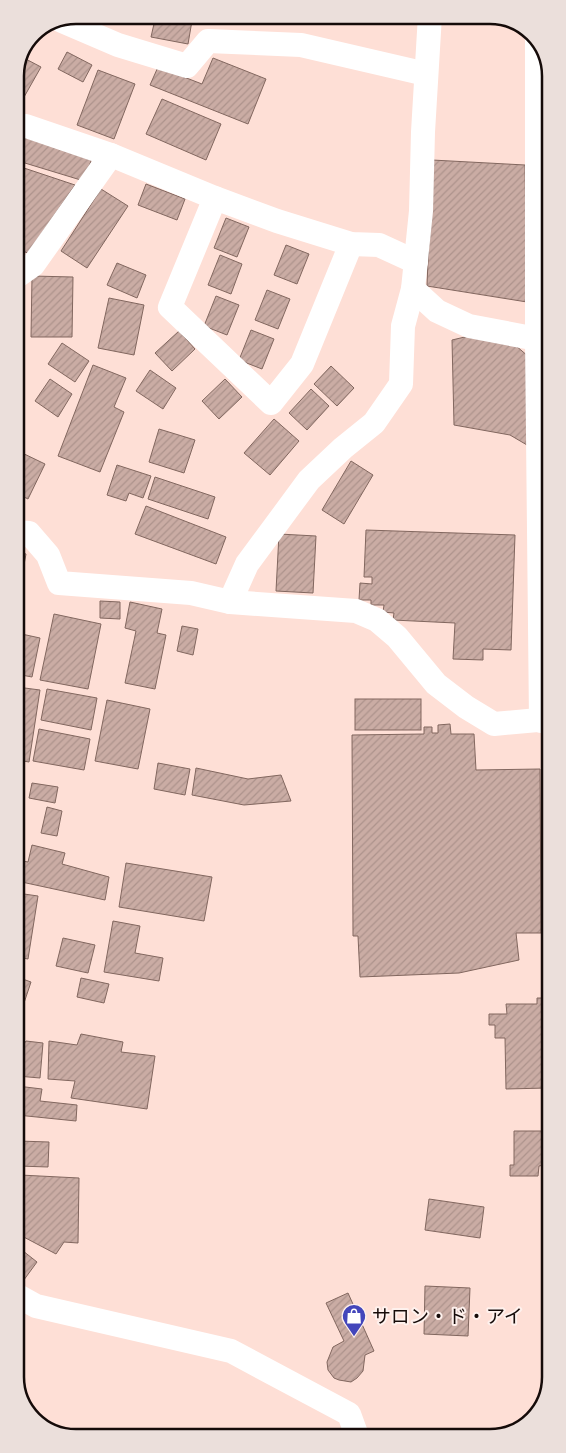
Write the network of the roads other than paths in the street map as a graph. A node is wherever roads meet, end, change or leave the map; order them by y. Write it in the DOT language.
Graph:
graph roads {
  1 [pos="429,24"];
  2 [pos="70,25"];
  3 [pos="537,54"];
  4 [pos="426,74"];
  5 [pos="24,127"];
  6 [pos="111,155"];
  7 [pos="215,198"];
  8 [pos="351,244"];
  9 [pos="416,262"];
  10 [pos="24,271"];
  11 [pos="413,289"];
  12 [pos="537,339"];
  13 [pos="24,532"];
  14 [pos="542,577"];
  15 [pos="230,602"];
  16 [pos="542,720"];
  17 [pos="24,1299"];
  18 [pos="355,1429"];
  1 -- 4 [label="street"];
  2 -- 4 [label="street"];
  3 -- 12 [label="street"];
  4 -- 9 [label="street"];
  5 -- 6 [label="street"];
  6 -- 7 [label="street"];
  6 -- 10 [label="street"];
  7 -- 8 [label="street"];
  7 -- 8 [label="street"];
  8 -- 9 [label="street"];
  9 -- 11 [label="street"];
  11 -- 12 [label="street"];
  11 -- 15 [label="street"];
  12 -- 14 [label="street"];
  13 -- 15 [label="street"];
  15 -- 16 [label="street"];
  17 -- 18 [label="street"];
}
